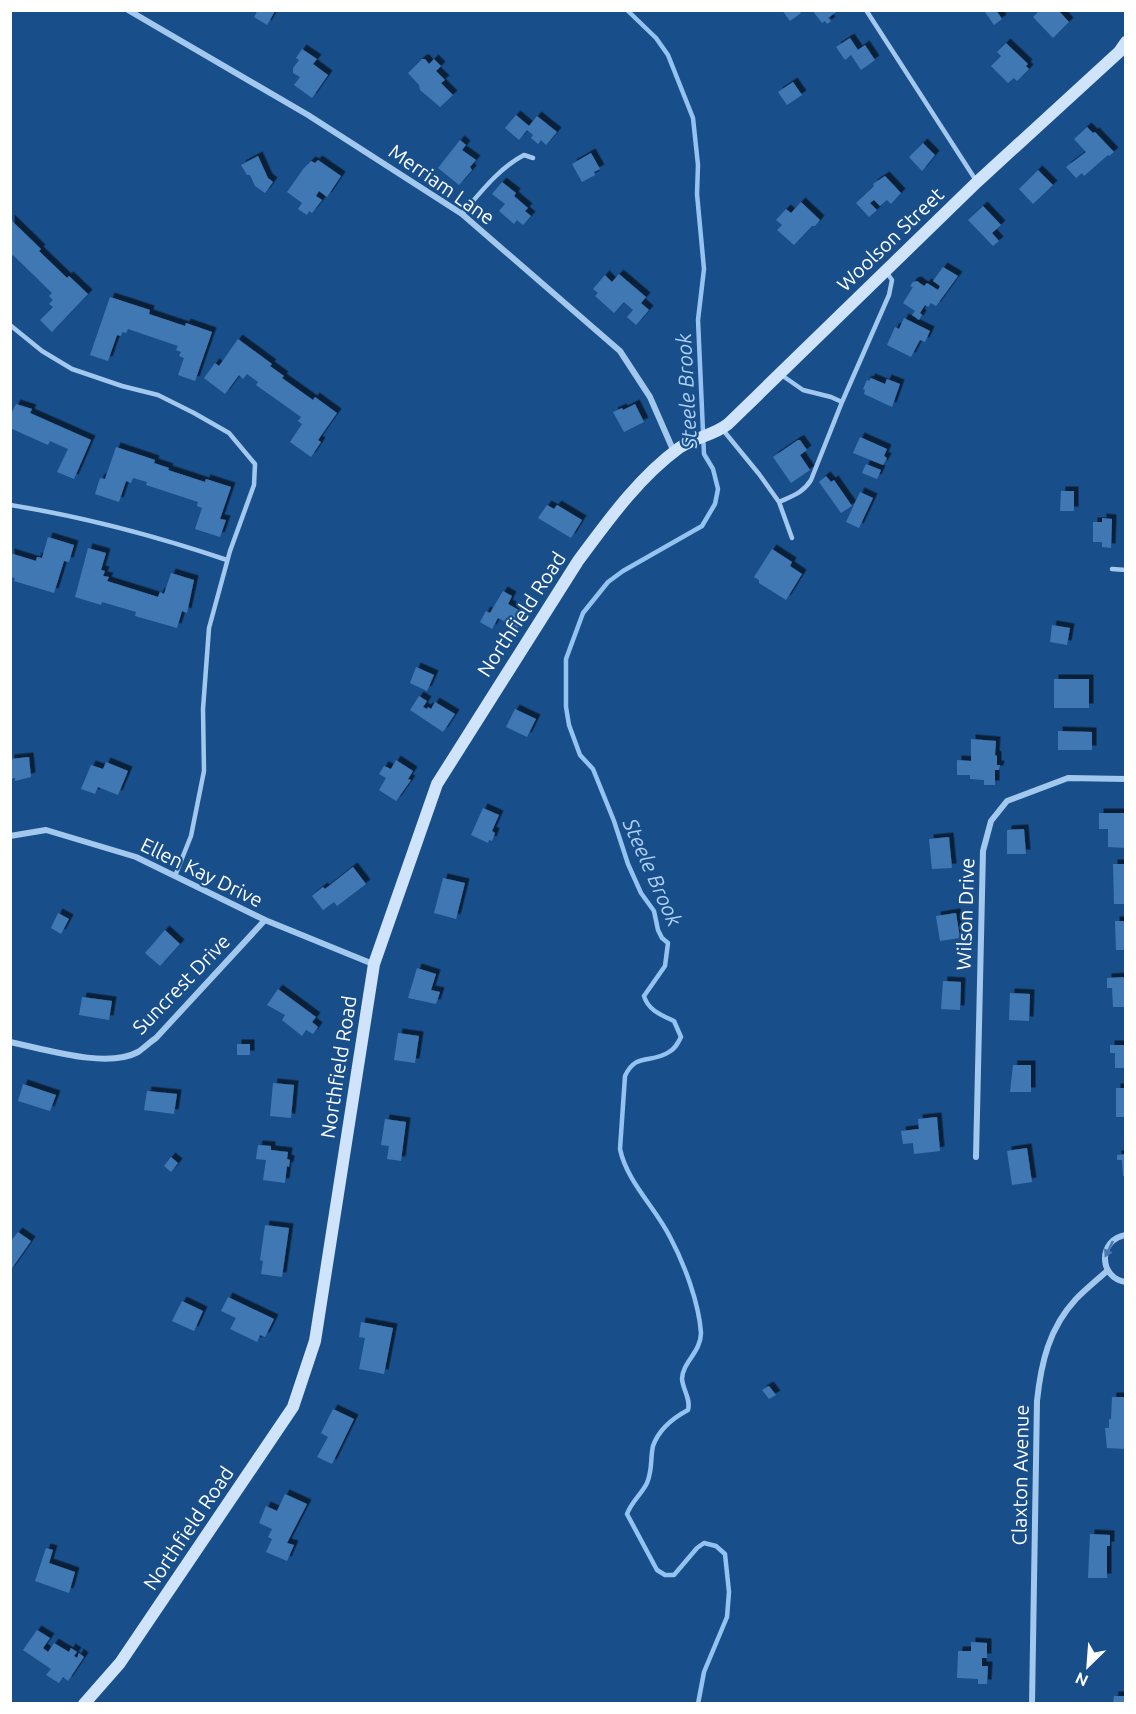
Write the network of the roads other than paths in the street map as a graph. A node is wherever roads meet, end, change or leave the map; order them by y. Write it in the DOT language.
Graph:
graph roads {
  1 [pos="128,10"];
  2 [pos="866,10"];
  3 [pos="1125,42"];
  4 [pos="533,158"];
  5 [pos="977,182"];
  6 [pos="462,213"];
  7 [pos="885,270"];
  8 [pos="10,325"];
  9 [pos="778,373"];
  10 [pos="842,402"];
  11 [pos="722,429"];
  12 [pos="674,452"];
  13 [pos="779,502"];
  14 [pos="10,505"];
  15 [pos="792,538"];
  16 [pos="227,560"];
  17 [pos="1112,569"];
  18 [pos="1125,570"];
  19 [pos="1125,779"];
  20 [pos="10,836"];
  21 [pos="175,876"];
  22 [pos="266,920"];
  23 [pos="374,964"];
  24 [pos="10,1042"];
  25 [pos="976,1157"];
  26 [pos="1125,1235"];
  27 [pos="1107,1271"];
  28 [pos="1125,1282"];
  29 [pos="84,1704"];
  30 [pos="1032,1704"];
  1 -- 6 [label="street, Merriam Lane"];
  2 -- 5 [label="lane"];
  3 -- 5 [label="street, Woolson Street"];
  4 -- 6 [label="lane"];
  5 -- 7 [label="street, Woolson Street"];
  6 -- 12 [label="street, Merriam Lane"];
  7 -- 9 [label="street, Woolson Street"];
  7 -- 10 [label="lane"];
  8 -- 16 [label="lane"];
  9 -- 10 [label="lane"];
  9 -- 11 [label="street, Woolson Street"];
  10 -- 13 [label="lane"];
  11 -- 12 [label="street, Woolson Street"];
  11 -- 13 [label="lane"];
  12 -- 23 [label="street, Northfield Road"];
  13 -- 15 [label="lane"];
  14 -- 16 [label="lane"];
  16 -- 21 [label="lane"];
  17 -- 18 [label="lane"];
  19 -- 25 [label="street, Wilson Drive"];
  20 -- 21 [label="street, Ellen Kay Drive"];
  21 -- 22 [label="street, Ellen Kay Drive"];
  22 -- 23 [label="street, Ellen Kay Drive"];
  22 -- 24 [label="street, Suncrest Drive"];
  23 -- 29 [label="street, Northfield Road"];
  26 -- 27 [label="street, one-way"];
  27 -- 28 [label="street"];
  27 -- 30 [label="street, Claxton Avenue"];
}
